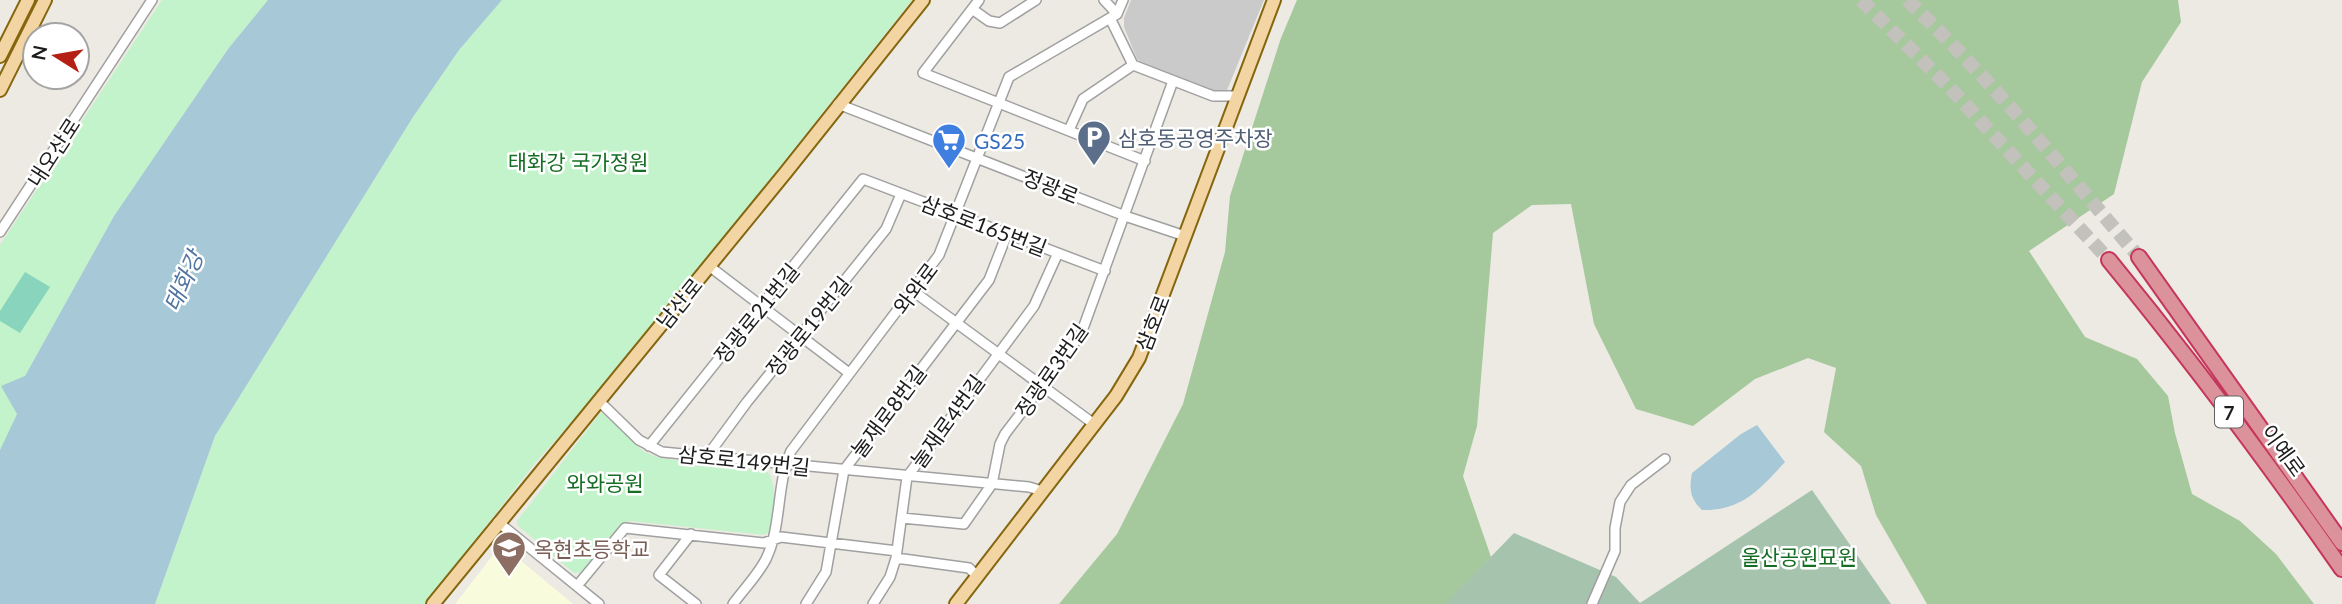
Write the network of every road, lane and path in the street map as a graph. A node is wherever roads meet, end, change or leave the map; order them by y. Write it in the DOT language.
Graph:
graph roads {
  1 [pos="29,0"];
  2 [pos="45,0"];
  3 [pos="152,0"];
  4 [pos="923,0"];
  5 [pos="979,0"];
  6 [pos="1036,0"];
  7 [pos="1104,0"];
  8 [pos="1122,0"];
  9 [pos="1274,0"];
  10 [pos="972,9"];
  11 [pos="1114,16"];
  12 [pos="0,56"];
  13 [pos="1133,65"];
  14 [pos="1173,81"];
  15 [pos="0,90"];
  16 [pos="1237,96"];
  17 [pos="998,102"];
  18 [pos="838,104"];
  19 [pos="1069,131"];
  20 [pos="976,157"];
  21 [pos="1145,161"];
  22 [pos="863,180"];
  23 [pos="901,194"];
  24 [pos="955,214"];
  25 [pos="1125,216"];
  26 [pos="0,232"];
  27 [pos="1007,234"];
  28 [pos="1185,236"];
  29 [pos="1058,253"];
  30 [pos="2140,257"];
  31 [pos="2109,260"];
  32 [pos="709,266"];
  33 [pos="1105,271"];
  34 [pos="913,291"];
  35 [pos="762,306"];
  36 [pos="955,322"];
  37 [pos="801,336"];
  38 [pos="997,353"];
  39 [pos="849,373"];
  40 [pos="1041,385"];
  41 [pos="599,401"];
  42 [pos="1094,424"];
  43 [pos="649,446"];
  44 [pos="708,455"];
  45 [pos="1665,458"];
  46 [pos="786,464"];
  47 [pos="844,470"];
  48 [pos="907,477"];
  49 [pos="992,484"];
  50 [pos="1042,491"];
  51 [pos="902,518"];
  52 [pos="498,522"];
  53 [pos="691,534"];
  54 [pos="772,542"];
  55 [pos="2342,543"];
  56 [pos="832,544"];
  57 [pos="896,555"];
  58 [pos="2342,569"];
  59 [pos="977,576"];
  60 [pos="578,586"];
  61 [pos="433,604"];
  62 [pos="599,604"];
  63 [pos="696,604"];
  64 [pos="733,604"];
  65 [pos="806,604"];
  66 [pos="873,604"];
  67 [pos="956,604"];
  68 [pos="1592,604"];
  1 -- 12 [label="main road"];
  2 -- 15 [label="main road"];
  3 -- 26 [label="street, 내오산로"];
  4 -- 18 [label="main road, 남산로"];
  5 -- 10 [label="street"];
  6 -- 10 [label="street"];
  7 -- 11 [label="street"];
  8 -- 11 [label="street"];
  9 -- 16 [label="main road, 삼호로"];
  10 -- 17 [label="street"];
  11 -- 13 [label="street"];
  11 -- 17 [label="street, 와와로"];
  13 -- 14 [label="street"];
  13 -- 19 [label="street"];
  14 -- 16 [label="street"];
  14 -- 21 [label="street, 정광로3번길"];
  16 -- 28 [label="main road, 삼호로"];
  17 -- 19 [label="street"];
  17 -- 20 [label="street, 와와로"];
  18 -- 20 [label="street, 정광로"];
  18 -- 32 [label="main road, 남산로"];
  19 -- 21 [label="street"];
  20 -- 24 [label="street, 와와로"];
  20 -- 25 [label="street, 정광로"];
  21 -- 25 [label="street, 정광로3번길"];
  22 -- 23 [label="street, 삼호로165번길"];
  22 -- 35 [label="street, 정광로21번길"];
  23 -- 24 [label="street, 삼호로165번길"];
  23 -- 37 [label="street, 정광로19번길"];
  24 -- 27 [label="street, 삼호로165번길"];
  24 -- 34 [label="street, 와와로"];
  25 -- 28 [label="street, 정광로"];
  25 -- 33 [label="street, 정광로3번길"];
  27 -- 29 [label="street, 삼호로165번길"];
  27 -- 36 [label="street, 눌재로8번길"];
  28 -- 42 [label="main road, 삼호로"];
  29 -- 33 [label="street, 삼호로165번길"];
  29 -- 38 [label="street, 눌재로4번길"];
  30 -- 55 [label="highway, 이예로 / 7"];
  31 -- 58 [label="highway, 이예로 / 7"];
  32 -- 35 [label="street"];
  32 -- 41 [label="main road, 남산로"];
  33 -- 40 [label="street, 정광로3번길"];
  34 -- 36 [label="street"];
  34 -- 39 [label="street, 와와로"];
  35 -- 37 [label="street"];
  35 -- 43 [label="street, 정광로21번길"];
  36 -- 38 [label="street"];
  36 -- 47 [label="street, 눌재로8번길"];
  37 -- 39 [label="street"];
  37 -- 44 [label="street, 정광로19번길"];
  38 -- 40 [label="street"];
  38 -- 48 [label="street, 눌재로4번길"];
  39 -- 46 [label="street, 와와로"];
  40 -- 42 [label="street"];
  40 -- 49 [label="street, 정광로3번길"];
  41 -- 43 [label="street, 삼호로149번길"];
  41 -- 52 [label="main road, 남산로"];
  42 -- 50 [label="main road, 삼호로"];
  43 -- 44 [label="street, 삼호로149번길"];
  44 -- 46 [label="street, 삼호로149번길"];
  45 -- 68 [label="street"];
  46 -- 47 [label="street, 삼호로149번길"];
  46 -- 54 [label="street, 와와로"];
  47 -- 48 [label="street, 삼호로149번길"];
  47 -- 56 [label="street, 눌재로8번길"];
  48 -- 49 [label="street, 삼호로149번길"];
  48 -- 51 [label="street, 눌재로4번길"];
  49 -- 50 [label="street, 삼호로149번길"];
  49 -- 51 [label="street"];
  50 -- 59 [label="main road, 삼호로"];
  51 -- 57 [label="street, 눌재로4번길"];
  52 -- 60 [label="street"];
  52 -- 61 [label="main road, 남산로"];
  53 -- 54 [label="street"];
  53 -- 60 [label="street"];
  53 -- 63 [label="street"];
  54 -- 56 [label="street"];
  54 -- 64 [label="street, 와와로"];
  56 -- 57 [label="street"];
  56 -- 65 [label="street, 눌재로8번길"];
  57 -- 59 [label="street"];
  57 -- 66 [label="street, 눌재로4번길"];
  59 -- 67 [label="main road, 삼호로"];
  60 -- 62 [label="street"];
}
